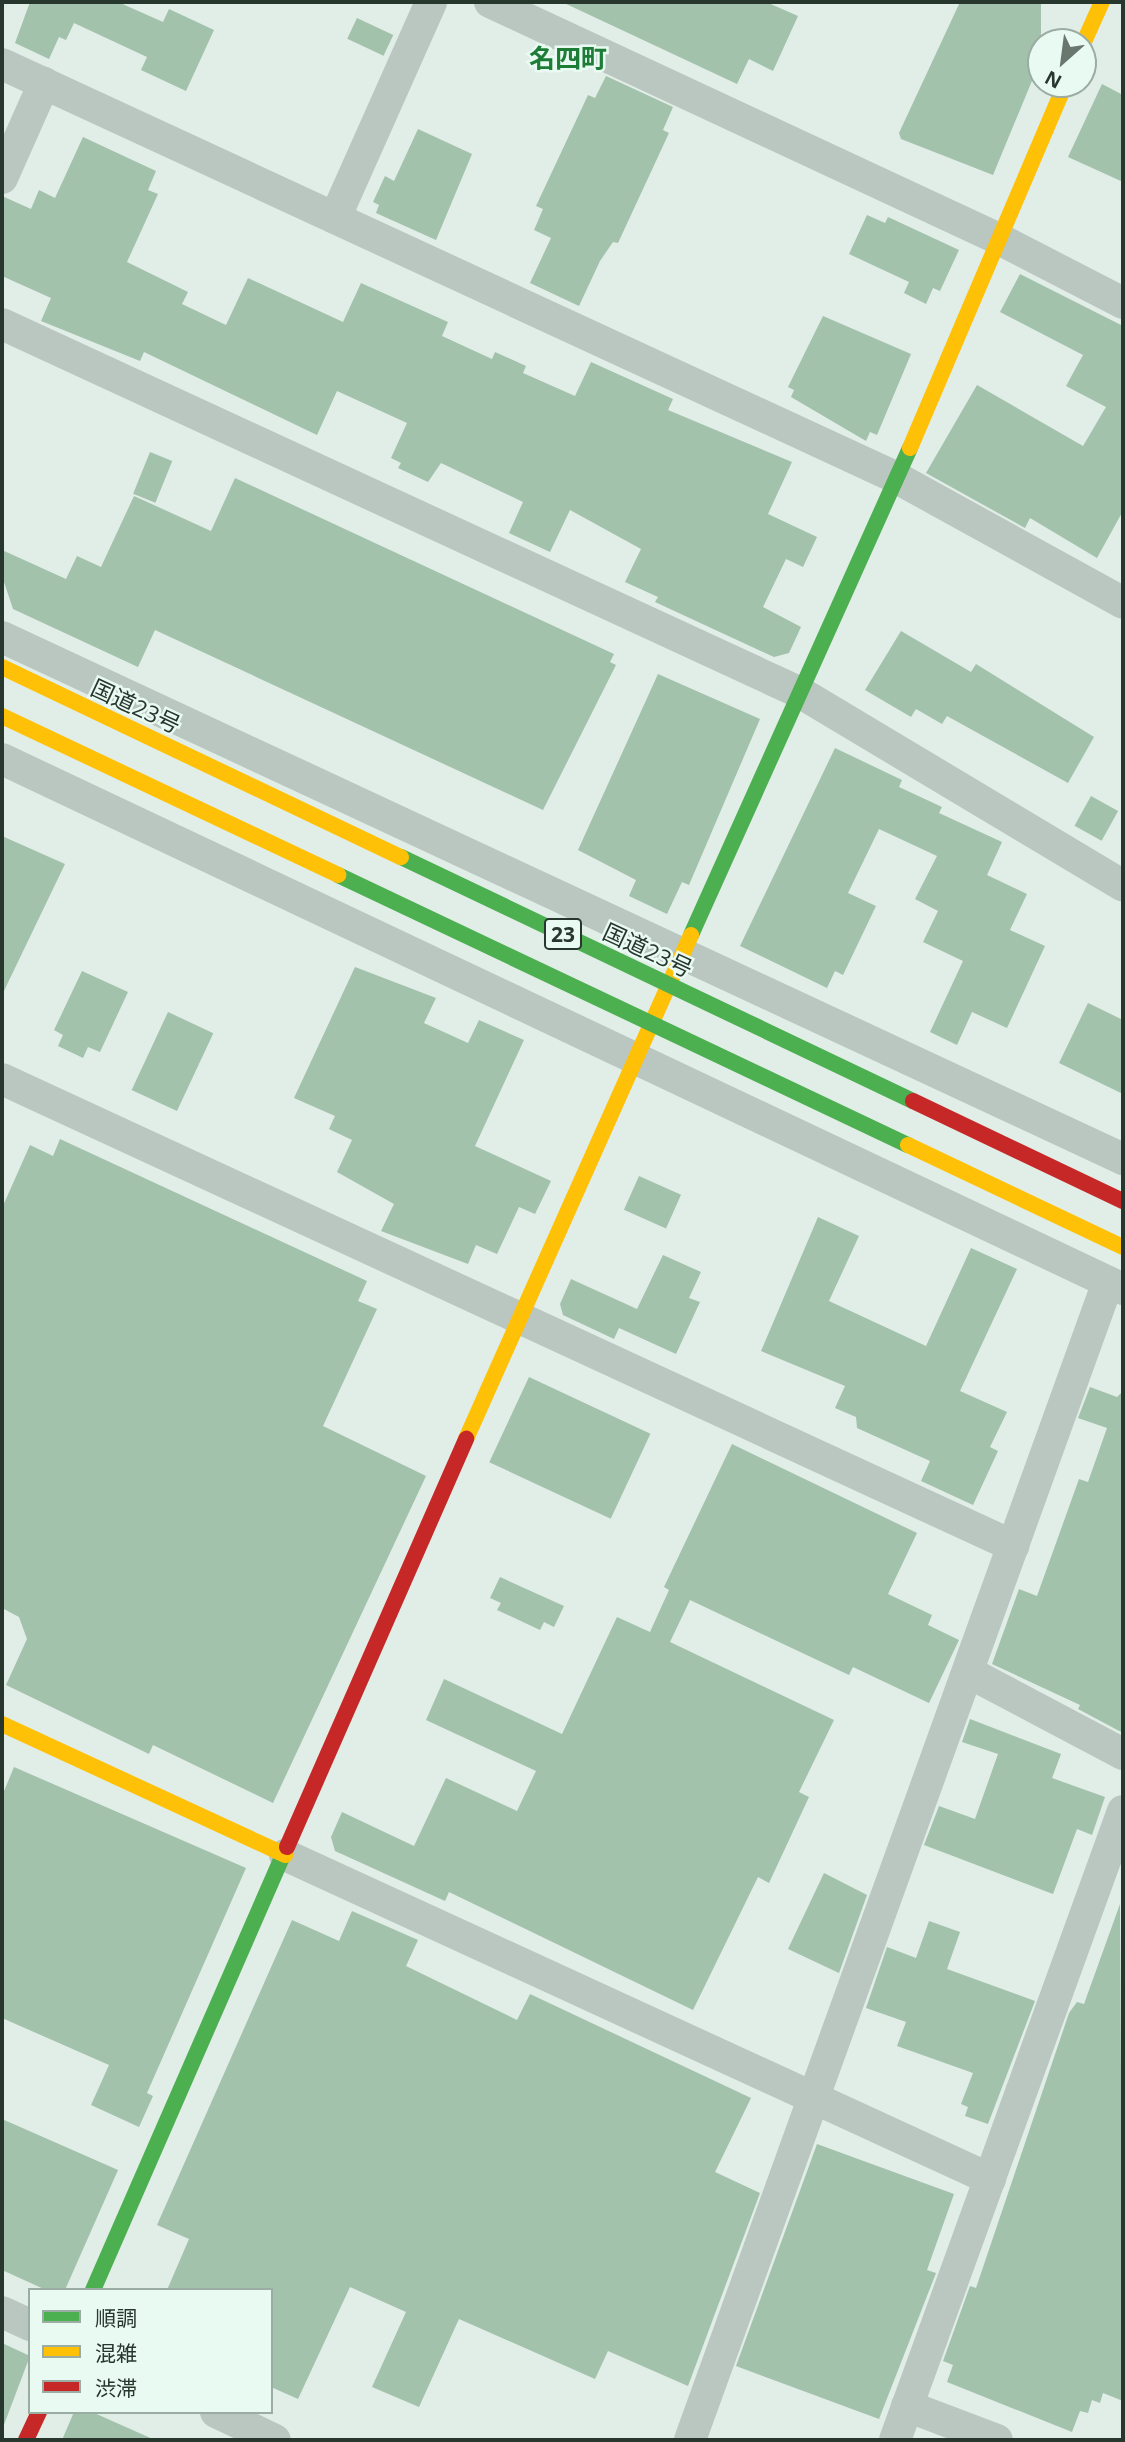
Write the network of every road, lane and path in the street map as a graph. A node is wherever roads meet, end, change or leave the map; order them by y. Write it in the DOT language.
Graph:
graph roads {
  1 [pos="431,2"];
  2 [pos="490,2"];
  3 [pos="1102,2"];
  4 [pos="1090,28"];
  5 [pos="2,64"];
  6 [pos="44,83"];
  7 [pos="1059,98"];
  8 [pos="2,178"];
  9 [pos="335,218"];
  10 [pos="997,238"];
  11 [pos="1123,303"];
  12 [pos="2,324"];
  13 [pos="897,478"];
  14 [pos="1123,603"];
  15 [pos="2,637"];
  16 [pos="2,667"];
  17 [pos="801,693"];
  18 [pos="2,716"];
  19 [pos="2,759"];
  20 [pos="1123,886"];
  21 [pos="685,956"];
  22 [pos="635,1057"];
  23 [pos="2,1079"];
  24 [pos="1123,1159"];
  25 [pos="1123,1201"];
  26 [pos="1123,1247"];
  27 [pos="1116,1285"];
  28 [pos="519,1318"];
  29 [pos="1013,1546"];
  30 [pos="968,1672"];
  31 [pos="2,1724"];
  32 [pos="1123,1754"];
  33 [pos="1123,1811"];
  34 [pos="285,1855"];
  35 [pos="812,2099"];
  36 [pos="990,2179"];
  37 [pos="94,2288"];
  38 [pos="2,2312"];
  39 [pos="28,2324"];
  40 [pos="908,2406"];
  41 [pos="38,2414"];
  42 [pos="220,2414"];
  43 [pos="26,2440"];
  44 [pos="275,2440"];
  45 [pos="690,2440"];
  46 [pos="895,2440"];
  47 [pos="996,2440"];
  1 -- 9 [label="street"];
  2 -- 10 [label="street"];
  3 -- 4 [label="main road"];
  5 -- 6 [label="street"];
  6 -- 8 [label="street"];
  6 -- 9 [label="street"];
  7 -- 10 [label="main road"];
  9 -- 13 [label="street"];
  10 -- 11 [label="street"];
  10 -- 13 [label="main road"];
  12 -- 17 [label="street"];
  13 -- 14 [label="street"];
  13 -- 17 [label="main road"];
  15 -- 21 [label="street"];
  16 -- 25 [label="main road, 国道23号 / 23, bridge"];
  17 -- 20 [label="street"];
  17 -- 21 [label="main road"];
  18 -- 26 [label="main road, 23, bridge"];
  19 -- 22 [label="street"];
  21 -- 22 [label="main road"];
  21 -- 24 [label="street"];
  22 -- 27 [label="street"];
  22 -- 28 [label="main road"];
  23 -- 28 [label="street"];
  27 -- 29 [label="street"];
  28 -- 29 [label="street"];
  28 -- 34 [label="main road"];
  29 -- 30 [label="street"];
  30 -- 32 [label="street"];
  30 -- 35 [label="street"];
  31 -- 34 [label="main road"];
  33 -- 36 [label="street"];
  34 -- 35 [label="street"];
  34 -- 37 [label="main road"];
  35 -- 36 [label="street"];
  35 -- 45 [label="street"];
  36 -- 40 [label="street"];
  38 -- 39 [label="street"];
  40 -- 46 [label="street"];
  40 -- 47 [label="street"];
  41 -- 43 [label="main road"];
  42 -- 44 [label="street"];
}
